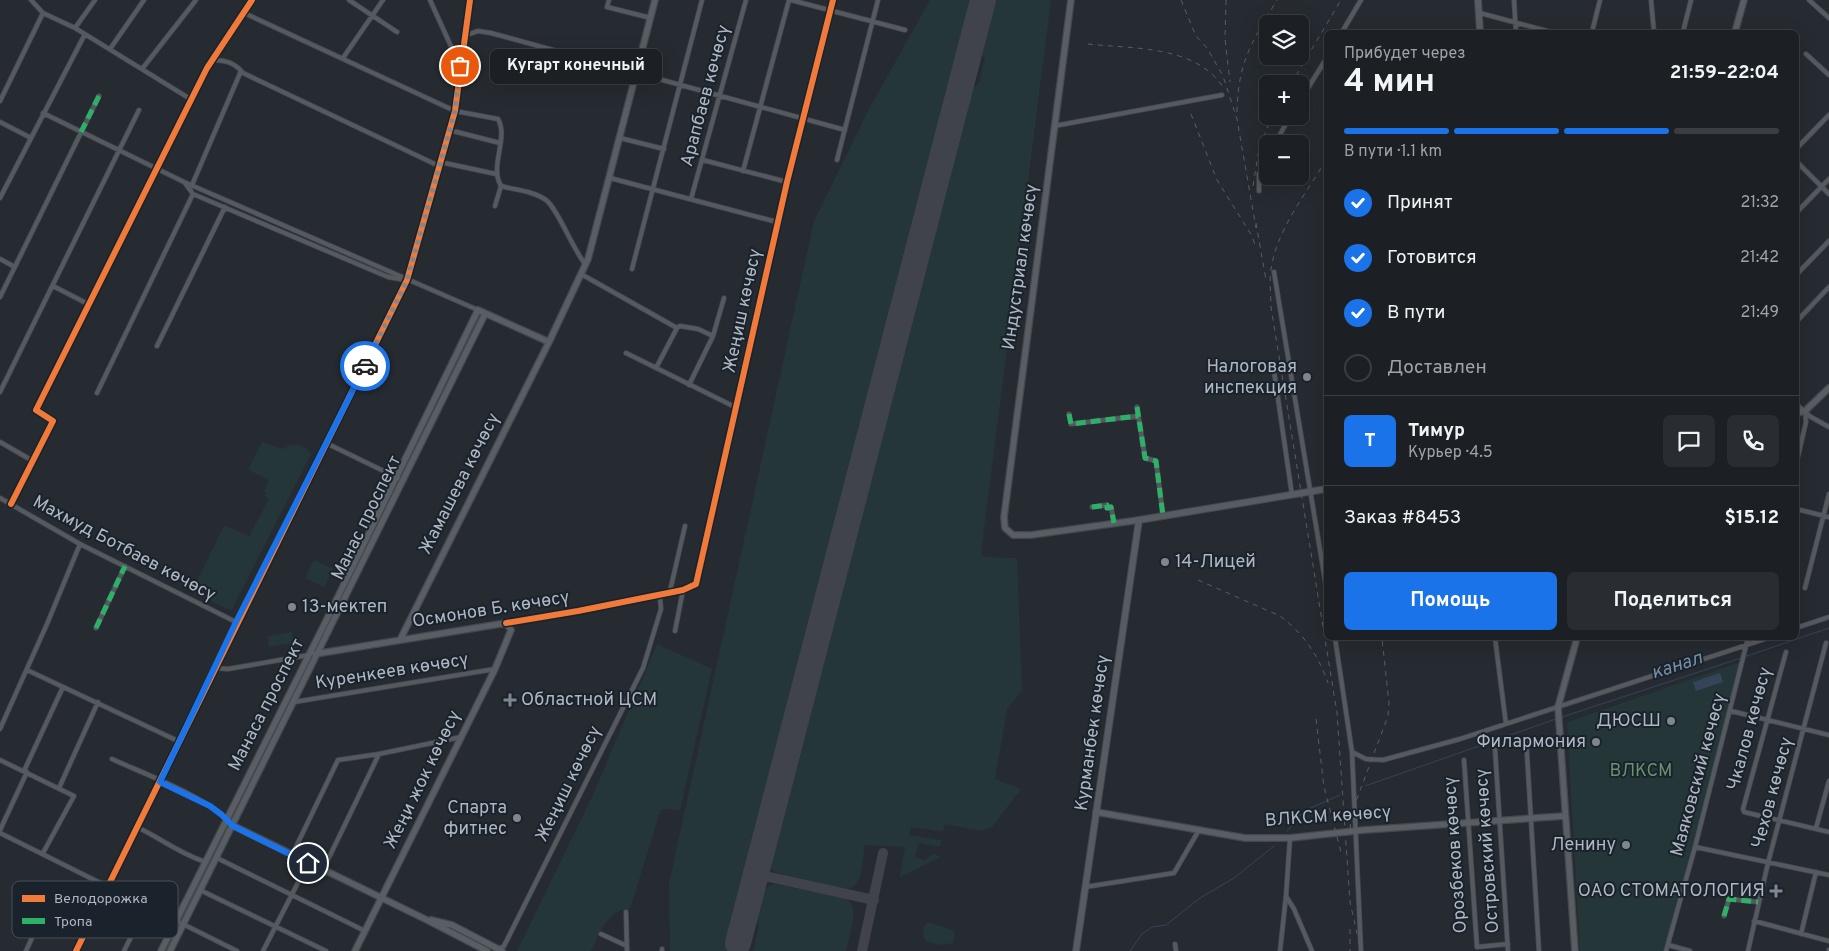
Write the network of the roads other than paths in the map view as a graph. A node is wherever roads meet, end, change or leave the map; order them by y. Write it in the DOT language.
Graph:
graph roads {
  1 [pos="31,0"];
  2 [pos="40,0"];
  3 [pos="95,0"];
  4 [pos="144,0"];
  5 [pos="196,0"];
  6 [pos="252,0"];
  7 [pos="349,0"];
  8 [pos="383,0"];
  9 [pos="430,0"];
  10 [pos="470,0"];
  11 [pos="609,0"];
  12 [pos="655,0"];
  13 [pos="702,0"];
  14 [pos="746,0"];
  15 [pos="790,0"];
  16 [pos="833,0"];
  17 [pos="878,0"];
  18 [pos="1071,0"];
  19 [pos="1361,0"];
  20 [pos="1478,0"];
  21 [pos="1514,0"];
  22 [pos="1594,0"];
  23 [pos="1651,0"];
  24 [pos="1691,0"];
  25 [pos="1744,0"];
  26 [pos="1810,0"];
  27 [pos="1600,1"];
  28 [pos="36,6"];
  29 [pos="830,10"];
  30 [pos="43,13"];
  31 [pos="244,13"];
  32 [pos="1480,13"];
  33 [pos="373,15"];
  34 [pos="651,18"];
  35 [pos="1829,18"];
  36 [pos="872,21"];
  37 [pos="1517,24"];
  38 [pos="75,28"];
  39 [pos="905,30"];
  40 [pos="1343,30"];
  41 [pos="1480,30"];
  42 [pos="1516,30"];
  43 [pos="1542,30"];
  44 [pos="1593,30"];
  45 [pos="1654,30"];
  46 [pos="1684,30"];
  47 [pos="1736,30"];
  48 [pos="397,32"];
  49 [pos="86,34"];
  50 [pos="464,36"];
  51 [pos="110,49"];
  52 [pos="1806,54"];
  53 [pos="343,58"];
  54 [pos="213,60"];
  55 [pos="1324,61"];
  56 [pos="460,66"];
  57 [pos="142,69"];
  58 [pos="242,71"];
  59 [pos="636,75"];
  60 [pos="1829,75"];
  61 [pos="680,86"];
  62 [pos="1309,86"];
  63 [pos="1222,95"];
  64 [pos="98,96"];
  65 [pos="720,97"];
  66 [pos="192,100"];
  67 [pos="0,101"];
  68 [pos="760,108"];
  69 [pos="139,110"];
  70 [pos="455,111"];
  71 [pos="44,113"];
  72 [pos="1829,115"];
  73 [pos="804,119"];
  74 [pos="0,122"];
  75 [pos="1054,126"];
  76 [pos="449,130"];
  77 [pos="845,130"];
  78 [pos="80,132"];
  79 [pos="31,138"];
  80 [pos="620,138"];
  81 [pos="500,143"];
  82 [pos="1799,146"];
  83 [pos="664,149"];
  84 [pos="119,151"];
  85 [pos="703,160"];
  86 [pos="837,160"];
  87 [pos="440,164"];
  88 [pos="1799,165"];
  89 [pos="158,170"];
  90 [pos="743,171"];
  91 [pos="496,174"];
  92 [pos="610,178"];
  93 [pos="1829,180"];
  94 [pos="184,182"];
  95 [pos="787,182"];
  96 [pos="192,185"];
  97 [pos="1259,185"];
  98 [pos="501,186"];
  99 [pos="1822,187"];
  100 [pos="653,189"];
  101 [pos="1259,191"];
  102 [pos="193,194"];
  103 [pos="1829,194"];
  104 [pos="0,198"];
  105 [pos="691,199"];
  106 [pos="495,206"];
  107 [pos="225,207"];
  108 [pos="1799,210"];
  109 [pos="778,222"];
  110 [pos="1829,241"];
  111 [pos="0,259"];
  112 [pos="585,264"];
  113 [pos="15,267"];
  114 [pos="632,269"];
  115 [pos="1274,272"];
  116 [pos="1799,272"];
  117 [pos="581,274"];
  118 [pos="407,280"];
  119 [pos="53,286"];
  120 [pos="1829,287"];
  121 [pos="0,297"];
  122 [pos="724,298"];
  123 [pos="90,305"];
  124 [pos="478,310"];
  125 [pos="485,314"];
  126 [pos="1799,319"];
  127 [pos="678,328"];
  128 [pos="713,336"];
  129 [pos="549,342"];
  130 [pos="157,346"];
  131 [pos="626,353"];
  132 [pos="1273,364"];
  133 [pos="656,368"];
  134 [pos="444,378"];
  135 [pos="452,381"];
  136 [pos="690,385"];
  137 [pos="1829,388"];
  138 [pos="0,392"];
  139 [pos="97,393"];
  140 [pos="1799,406"];
  141 [pos="1137,407"];
  142 [pos="737,408"];
  143 [pos="1805,411"];
  144 [pos="1799,412"];
  145 [pos="1069,414"];
  146 [pos="1138,416"];
  147 [pos="1829,427"];
  148 [pos="0,442"];
  149 [pos="326,443"];
  150 [pos="1799,452"];
  151 [pos="32,460"];
  152 [pos="396,476"];
  153 [pos="402,480"];
  154 [pos="1324,489"];
  155 [pos="1311,492"];
  156 [pos="1829,494"];
  157 [pos="1292,495"];
  158 [pos="0,498"];
  159 [pos="11,504"];
  160 [pos="1092,507"];
  161 [pos="1799,509"];
  162 [pos="1163,516"];
  163 [pos="1824,516"];
  164 [pos="1829,517"];
  165 [pos="1139,520"];
  166 [pos="1114,524"];
  167 [pos="685,526"];
  168 [pos="367,536"];
  169 [pos="374,540"];
  170 [pos="80,544"];
  171 [pos="125,566"];
  172 [pos="1324,573"];
  173 [pos="343,585"];
  174 [pos="350,588"];
  175 [pos="1805,588"];
  176 [pos="683,590"];
  177 [pos="670,592"];
  178 [pos="652,595"];
  179 [pos="334,613"];
  180 [pos="1829,618"];
  181 [pos="236,622"];
  182 [pos="506,623"];
  183 [pos="1799,627"];
  184 [pos="96,628"];
  185 [pos="675,631"];
  186 [pos="400,640"];
  187 [pos="1334,640"];
  188 [pos="1495,640"];
  189 [pos="1576,640"];
  190 [pos="1747,640"];
  191 [pos="1762,640"];
  192 [pos="1826,643"];
  193 [pos="1746,645"];
  194 [pos="1786,652"];
  195 [pos="318,654"];
  196 [pos="309,655"];
  197 [pos="215,668"];
  198 [pos="495,668"];
  199 [pos="27,670"];
  200 [pos="63,687"];
  201 [pos="98,702"];
  202 [pos="294,702"];
  203 [pos="1558,707"];
  204 [pos="281,710"];
  205 [pos="1730,711"];
  206 [pos="288,714"];
  207 [pos="1767,720"];
  208 [pos="1506,724"];
  209 [pos="0,729"];
  210 [pos="1804,729"];
  211 [pos="1829,735"];
  212 [pos="461,737"];
  213 [pos="1526,738"];
  214 [pos="178,741"];
  215 [pos="1495,749"];
  216 [pos="1352,752"];
  217 [pos="379,754"];
  218 [pos="257,759"];
  219 [pos="0,760"];
  220 [pos="112,760"];
  221 [pos="1464,760"];
  222 [pos="264,763"];
  223 [pos="26,772"];
  224 [pos="1829,781"];
  225 [pos="160,782"];
  226 [pos="59,788"];
  227 [pos="1096,812"];
  228 [pos="1564,816"];
  229 [pos="1531,818"];
  230 [pos="1500,820"];
  231 [pos="1779,820"];
  232 [pos="226,821"];
  233 [pos="1468,822"];
  234 [pos="233,826"];
  235 [pos="137,827"];
  236 [pos="1816,828"];
  237 [pos="1199,830"];
  238 [pos="1357,830"];
  239 [pos="0,831"];
  240 [pos="1829,832"];
  241 [pos="1290,838"];
  242 [pos="1695,847"];
  243 [pos="43,853"];
  244 [pos="292,855"];
  245 [pos="216,858"];
  246 [pos="205,862"];
  247 [pos="1768,862"];
  248 [pos="308,863"];
  249 [pos="213,864"];
  250 [pos="323,870"];
  251 [pos="1816,872"];
  252 [pos="1829,875"];
  253 [pos="100,881"];
  254 [pos="110,881"];
  255 [pos="1085,887"];
  256 [pos="200,890"];
  257 [pos="291,894"];
  258 [pos="1286,896"];
  259 [pos="382,898"];
  260 [pos="1758,902"];
  261 [pos="626,912"];
  262 [pos="178,916"];
  263 [pos="1724,916"];
  264 [pos="427,920"];
  265 [pos="178,921"];
  266 [pos="1754,921"];
  267 [pos="184,924"];
  268 [pos="275,926"];
  269 [pos="365,931"];
  270 [pos="600,934"];
  271 [pos="1801,934"];
  272 [pos="178,936"];
  273 [pos="32,938"];
  274 [pos="82,938"];
  275 [pos="130,938"];
  276 [pos="167,938"];
  277 [pos="177,938"];
  278 [pos="1829,941"];
  279 [pos="1175,944"];
  280 [pos="1508,944"];
  281 [pos="1668,945"];
  282 [pos="627,946"];
  283 [pos="501,949"];
  284 [pos="26,951"];
  285 [pos="76,951"];
  286 [pos="124,951"];
  287 [pos="161,951"];
  288 [pos="170,951"];
  289 [pos="237,951"];
  290 [pos="263,951"];
  291 [pos="326,951"];
  292 [pos="355,951"];
  293 [pos="486,951"];
  294 [pos="506,951"];
  295 [pos="627,951"];
  296 [pos="1076,951"];
  297 [pos="1176,951"];
  298 [pos="1280,951"];
  299 [pos="1312,951"];
  300 [pos="1361,951"];
  301 [pos="1508,951"];
  302 [pos="1540,951"];
  303 [pos="1575,951"];
  304 [pos="1666,951"];
  305 [pos="1690,951"];
  306 [pos="1748,951"];
  1 -- 28 [label="street"];
  2 -- 28 [label="street"];
  3 -- 38 [label="street"];
  4 -- 51 [label="street"];
  5 -- 57 [label="street"];
  6 -- 31 [label="street"];
  7 -- 33 [label="street"];
  8 -- 33 [label="street"];
  9 -- 56 [label="street"];
  10 -- 50 [label="street"];
  11 -- 34 [label="street"];
  12 -- 34 [label="main road, Жамашева көчөсү"];
  13 -- 61 [label="street"];
  14 -- 65 [label="street, Арапбаев көчөсү"];
  15 -- 29 [label="street"];
  15 -- 68 [label="street"];
  16 -- 29 [label="street, Жеңиш көчөсү"];
  17 -- 36 [label="street"];
  18 -- 75 [label="main road, Индустриал көчөсү"];
  19 -- 40 [label="street"];
  20 -- 32 [label="main road"];
  21 -- 37 [label="street"];
  22 -- 27 [label="street"];
  23 -- 45 [label="street"];
  24 -- 46 [label="street"];
  25 -- 47 [label="main road"];
  26 -- 35 [label="street"];
  27 -- 44 [label="street"];
  28 -- 30 [label="street"];
  29 -- 36 [label="street"];
  29 -- 73 [label="street, Жеңиш көчөсү"];
  30 -- 38 [label="street"];
  30 -- 67 [label="street"];
  31 -- 53 [label="street"];
  31 -- 54 [label="street"];
  32 -- 37 [label="street"];
  32 -- 41 [label="main road"];
  33 -- 48 [label="street"];
  33 -- 53 [label="street"];
  34 -- 59 [label="main road, Жамашева көчөсү"];
  36 -- 39 [label="street"];
  36 -- 77 [label="street"];
  37 -- 42 [label="street"];
  37 -- 43 [label="street"];
  38 -- 49 [label="street"];
  49 -- 51 [label="street"];
  49 -- 71 [label="street"];
  50 -- 56 [label="street"];
  50 -- 59 [label="street"];
  51 -- 57 [label="street"];
  52 -- 60 [label="street"];
  53 -- 70 [label="street"];
  54 -- 58 [label="street"];
  54 -- 66 [label="street"];
  55 -- 62 [label="street"];
  56 -- 70 [label="street"];
  57 -- 66 [label="street"];
  58 -- 87 [label="street"];
  58 -- 96 [label="street"];
  59 -- 61 [label="street"];
  59 -- 80 [label="main road, Жамашева көчөсү"];
  61 -- 65 [label="street"];
  61 -- 83 [label="street"];
  63 -- 75 [label="street"];
  64 -- 78 [label="street"];
  65 -- 68 [label="street"];
  65 -- 85 [label="street, Арапбаев көчөсү"];
  66 -- 89 [label="street"];
  68 -- 73 [label="street"];
  68 -- 90 [label="street"];
  69 -- 84 [label="street"];
  70 -- 76 [label="street"];
  70 -- 81 [label="street"];
  71 -- 78 [label="street"];
  71 -- 79 [label="street"];
  72 -- 82 [label="street"];
  73 -- 77 [label="street"];
  73 -- 95 [label="street, Жеңиш көчөсү"];
  74 -- 79 [label="street"];
  75 -- 166 [label="main road, Индустриал көчөсү"];
  76 -- 81 [label="street"];
  76 -- 87 [label="street"];
  77 -- 86 [label="street"];
  78 -- 84 [label="street"];
  78 -- 113 [label="street"];
  79 -- 104 [label="street"];
  80 -- 83 [label="street"];
  80 -- 92 [label="main road, Жамашева көчөсү"];
  81 -- 91 [label="street"];
  83 -- 100 [label="street"];
  84 -- 89 [label="street"];
  84 -- 119 [label="street"];
  85 -- 90 [label="street"];
  85 -- 105 [label="street, Арапбаев көчөсү"];
  87 -- 91 [label="street"];
  87 -- 118 [label="street"];
  88 -- 99 [label="street"];
  89 -- 94 [label="street"];
  89 -- 123 [label="street"];
  90 -- 95 [label="street"];
  91 -- 98 [label="street"];
  92 -- 100 [label="street"];
  92 -- 112 [label="main road, Жамашева көчөсү"];
  93 -- 99 [label="street"];
  94 -- 96 [label="street"];
  94 -- 102 [label="street"];
  95 -- 109 [label="street, Жеңиш көчөсү"];
  96 -- 118 [label="street"];
  97 -- 101 [label="street"];
  98 -- 106 [label="street"];
  98 -- 112 [label="street"];
  99 -- 103 [label="street"];
  99 -- 108 [label="street"];
  100 -- 105 [label="street"];
  100 -- 114 [label="street"];
  102 -- 107 [label="street"];
  102 -- 139 [label="street"];
  105 -- 109 [label="street"];
  107 -- 118 [label="street"];
  107 -- 130 [label="street"];
  109 -- 142 [label="street, Жеңиш көчөсү"];
  110 -- 116 [label="street"];
  111 -- 113 [label="street"];
  112 -- 117 [label="main road, Жамашева көчөсү"];
  113 -- 121 [label="street"];
  115 -- 155 [label="street"];
  117 -- 127 [label="street"];
  117 -- 129 [label="main road, Жамашева көчөсү"];
  118 -- 124 [label="street"];
  118 -- 149 [label="street"];
  119 -- 123 [label="street"];
  119 -- 138 [label="street"];
  120 -- 126 [label="street"];
  122 -- 128 [label="street"];
  123 -- 151 [label="street"];
  124 -- 125 [label="main road"];
  124 -- 134 [label="main road, Манаса проспект"];
  125 -- 129 [label="main road"];
  125 -- 135 [label="main road, Манас проспект"];
  127 -- 128 [label="street"];
  127 -- 133 [label="street"];
  128 -- 136 [label="street"];
  129 -- 186 [label="main road, Жамашева көчөсү"];
  131 -- 133 [label="street"];
  132 -- 157 [label="street"];
  133 -- 136 [label="street"];
  134 -- 135 [label="street"];
  134 -- 152 [label="main road, Манаса проспект"];
  135 -- 153 [label="main road, Манас проспект"];
  136 -- 142 [label="street"];
  137 -- 143 [label="main road"];
  140 -- 143 [label="street"];
  141 -- 146 [label="street"];
  142 -- 176 [label="street, Жеңиш көчөсү"];
  143 -- 144 [label="main road"];
  143 -- 147 [label="street"];
  143 -- 150 [label="street"];
  145 -- 146 [label="street"];
  146 -- 162 [label="street"];
  148 -- 151 [label="street"];
  149 -- 152 [label="street"];
  149 -- 181 [label="street"];
  151 -- 159 [label="street"];
  152 -- 153 [label="street"];
  152 -- 168 [label="main road, Манаса проспект"];
  153 -- 169 [label="main road, Манас проспект"];
  154 -- 155 [label="main road"];
  155 -- 157 [label="main road"];
  155 -- 172 [label="street"];
  156 -- 163 [label="street"];
  157 -- 162 [label="main road"];
  158 -- 159 [label="street, Махмуд Ботбаев көчөсү"];
  159 -- 170 [label="street, Махмуд Ботбаев көчөсү"];
  160 -- 166 [label="street"];
  161 -- 163 [label="street"];
  162 -- 165 [label="main road"];
  163 -- 164 [label="street"];
  163 -- 175 [label="street"];
  165 -- 166 [label="main road"];
  165 -- 227 [label="main road, Курманбек көчөсү"];
  167 -- 177 [label="street"];
  168 -- 169 [label="main road"];
  168 -- 173 [label="main road, Манаса проспект"];
  169 -- 174 [label="main road, Манас проспект"];
  170 -- 171 [label="street, Махмуд Ботбаев көчөсү"];
  170 -- 199 [label="street"];
  171 -- 181 [label="street, Махмуд Ботбаев көчөсү"];
  171 -- 184 [label="street"];
  173 -- 174 [label="main road"];
  173 -- 179 [label="main road, Манаса проспект"];
  174 -- 179 [label="main road, Манас проспект"];
  176 -- 177 [label="street"];
  176 -- 185 [label="street"];
  177 -- 178 [label="street"];
  178 -- 182 [label="street, Осмонов Б. көчөсү"];
  178 -- 283 [label="street, Жеңиш көчөсү"];
  179 -- 195 [label="main road, Манас проспект"];
  179 -- 196 [label="main road, Манаса проспект"];
  180 -- 183 [label="street"];
  181 -- 197 [label="street"];
  182 -- 186 [label="main road, Осмонов Б. көчөсү"];
  182 -- 198 [label="main road, Жеңи жок көчөсү"];
  186 -- 195 [label="main road, Осмонов Б. көчөсү"];
  187 -- 216 [label="street"];
  188 -- 208 [label="street"];
  189 -- 203 [label="main road"];
  190 -- 193 [label="street"];
  191 -- 193 [label="street"];
  192 -- 210 [label="street, Чехов көчөсү"];
  193 -- 203 [label="street"];
  193 -- 205 [label="street, Маяковский көчөсү"];
  194 -- 207 [label="street, Чкалов көчөсү"];
  195 -- 196 [label="main road, Осмонов Б. көчөсү"];
  195 -- 202 [label="main road, Манас проспект"];
  196 -- 197 [label="street, Осмонов Б. көчөсү"];
  196 -- 204 [label="main road, Манаса проспект"];
  197 -- 214 [label="street"];
  198 -- 202 [label="street, Куренкеев көчөсү"];
  198 -- 212 [label="main road, Жеңи жок көчөсү"];
  199 -- 200 [label="street"];
  199 -- 209 [label="street"];
  200 -- 201 [label="street"];
  200 -- 223 [label="street"];
  201 -- 214 [label="street"];
  201 -- 226 [label="street"];
  202 -- 206 [label="main road, Манас проспект"];
  203 -- 208 [label="street"];
  203 -- 228 [label="main road"];
  204 -- 206 [label="main road"];
  204 -- 218 [label="main road, Манаса проспект"];
  205 -- 207 [label="street"];
  205 -- 242 [label="street, Маяковский көчөсү"];
  206 -- 222 [label="main road, Манас проспект"];
  207 -- 210 [label="street"];
  207 -- 231 [label="street, Чкалов көчөсү"];
  208 -- 216 [label="street"];
  210 -- 211 [label="street"];
  210 -- 231 [label="street, Чехов көчөсү"];
  212 -- 217 [label="street"];
  212 -- 259 [label="main road, Жеңи жок көчөсү"];
  213 -- 229 [label="street"];
  214 -- 225 [label="street"];
  215 -- 230 [label="street, Островский көчөсү"];
  216 -- 238 [label="street"];
  217 -- 244 [label="street"];
  217 -- 250 [label="street"];
  218 -- 222 [label="main road"];
  218 -- 232 [label="main road, Манаса проспект"];
  219 -- 223 [label="street"];
  220 -- 225 [label="street"];
  221 -- 233 [label="street, Орозбеков көчөсү"];
  222 -- 234 [label="main road, Манас проспект"];
  223 -- 226 [label="street"];
  223 -- 239 [label="street"];
  224 -- 236 [label="street"];
  225 -- 232 [label="street"];
  225 -- 235 [label="street"];
  226 -- 243 [label="street"];
  227 -- 237 [label="main road, ВЛКСМ көчөсү"];
  227 -- 255 [label="main road, Курманбек көчөсү"];
  228 -- 229 [label="main road, ВЛКСМ көчөсү"];
  228 -- 303 [label="main road"];
  229 -- 230 [label="main road, ВЛКСМ көчөсү"];
  229 -- 302 [label="street"];
  230 -- 233 [label="main road, ВЛКСМ көчөсү"];
  230 -- 280 [label="street, Островский көчөсү"];
  231 -- 236 [label="street"];
  231 -- 247 [label="street, Чехов көчөсү"];
  232 -- 234 [label="main road"];
  232 -- 246 [label="main road, Манаса проспект"];
  233 -- 238 [label="main road, ВЛКСМ көчөсү"];
  233 -- 280 [label="street, Орозбеков көчөсү"];
  234 -- 244 [label="main road"];
  234 -- 245 [label="main road, Манас проспект"];
  235 -- 246 [label="street"];
  235 -- 254 [label="street"];
  236 -- 240 [label="street"];
  237 -- 241 [label="main road, ВЛКСМ көчөсү"];
  237 -- 255 [label="street"];
  238 -- 241 [label="main road, ВЛКСМ көчөсү"];
  238 -- 300 [label="street"];
  239 -- 243 [label="street"];
  241 -- 258 [label="street"];
  242 -- 247 [label="street"];
  242 -- 281 [label="street, Маяковский көчөсү"];
  243 -- 253 [label="street"];
  244 -- 248 [label="main road"];
  245 -- 249 [label="main road, Манас проспект"];
  245 -- 257 [label="street"];
  246 -- 249 [label="street"];
  246 -- 262 [label="main road, Манаса проспект"];
  247 -- 251 [label="street"];
  247 -- 260 [label="street, Чехов көчөсү"];
  248 -- 250 [label="main road"];
  248 -- 257 [label="street"];
  249 -- 256 [label="main road, Манас проспект"];
  250 -- 259 [label="main road"];
  251 -- 252 [label="street"];
  251 -- 271 [label="street"];
  255 -- 296 [label="main road, Курманбек көчөсү"];
  256 -- 267 [label="main road, Манас проспект"];
  256 -- 268 [label="street"];
  257 -- 268 [label="street"];
  257 -- 269 [label="street"];
  258 -- 298 [label="street"];
  258 -- 299 [label="street"];
  259 -- 264 [label="main road"];
  259 -- 269 [label="main road, Жеңи жок көчөсү"];
  260 -- 263 [label="street"];
  260 -- 266 [label="street, Чехов көчөсү"];
  261 -- 282 [label="street"];
  264 -- 283 [label="main road"];
  264 -- 293 [label="main road"];
  265 -- 267 [label="street"];
  266 -- 271 [label="street"];
  266 -- 306 [label="street, Чехов көчөсү"];
  267 -- 272 [label="main road, Манас проспект"];
  267 -- 289 [label="street"];
  268 -- 290 [label="street"];
  268 -- 291 [label="street"];
  269 -- 292 [label="main road, Жеңи жок көчөсү"];
  270 -- 282 [label="street"];
  271 -- 278 [label="street"];
  273 -- 284 [label="street"];
  274 -- 285 [label="street"];
  275 -- 286 [label="street"];
  276 -- 287 [label="main road, Манаса проспект"];
  277 -- 288 [label="main road, Манас проспект"];
  279 -- 297 [label="street"];
  280 -- 301 [label="street, Островский көчөсү"];
  281 -- 304 [label="street, Маяковский көчөсү"];
  281 -- 305 [label="street"];
  282 -- 295 [label="street"];
  283 -- 294 [label="street"];
}
